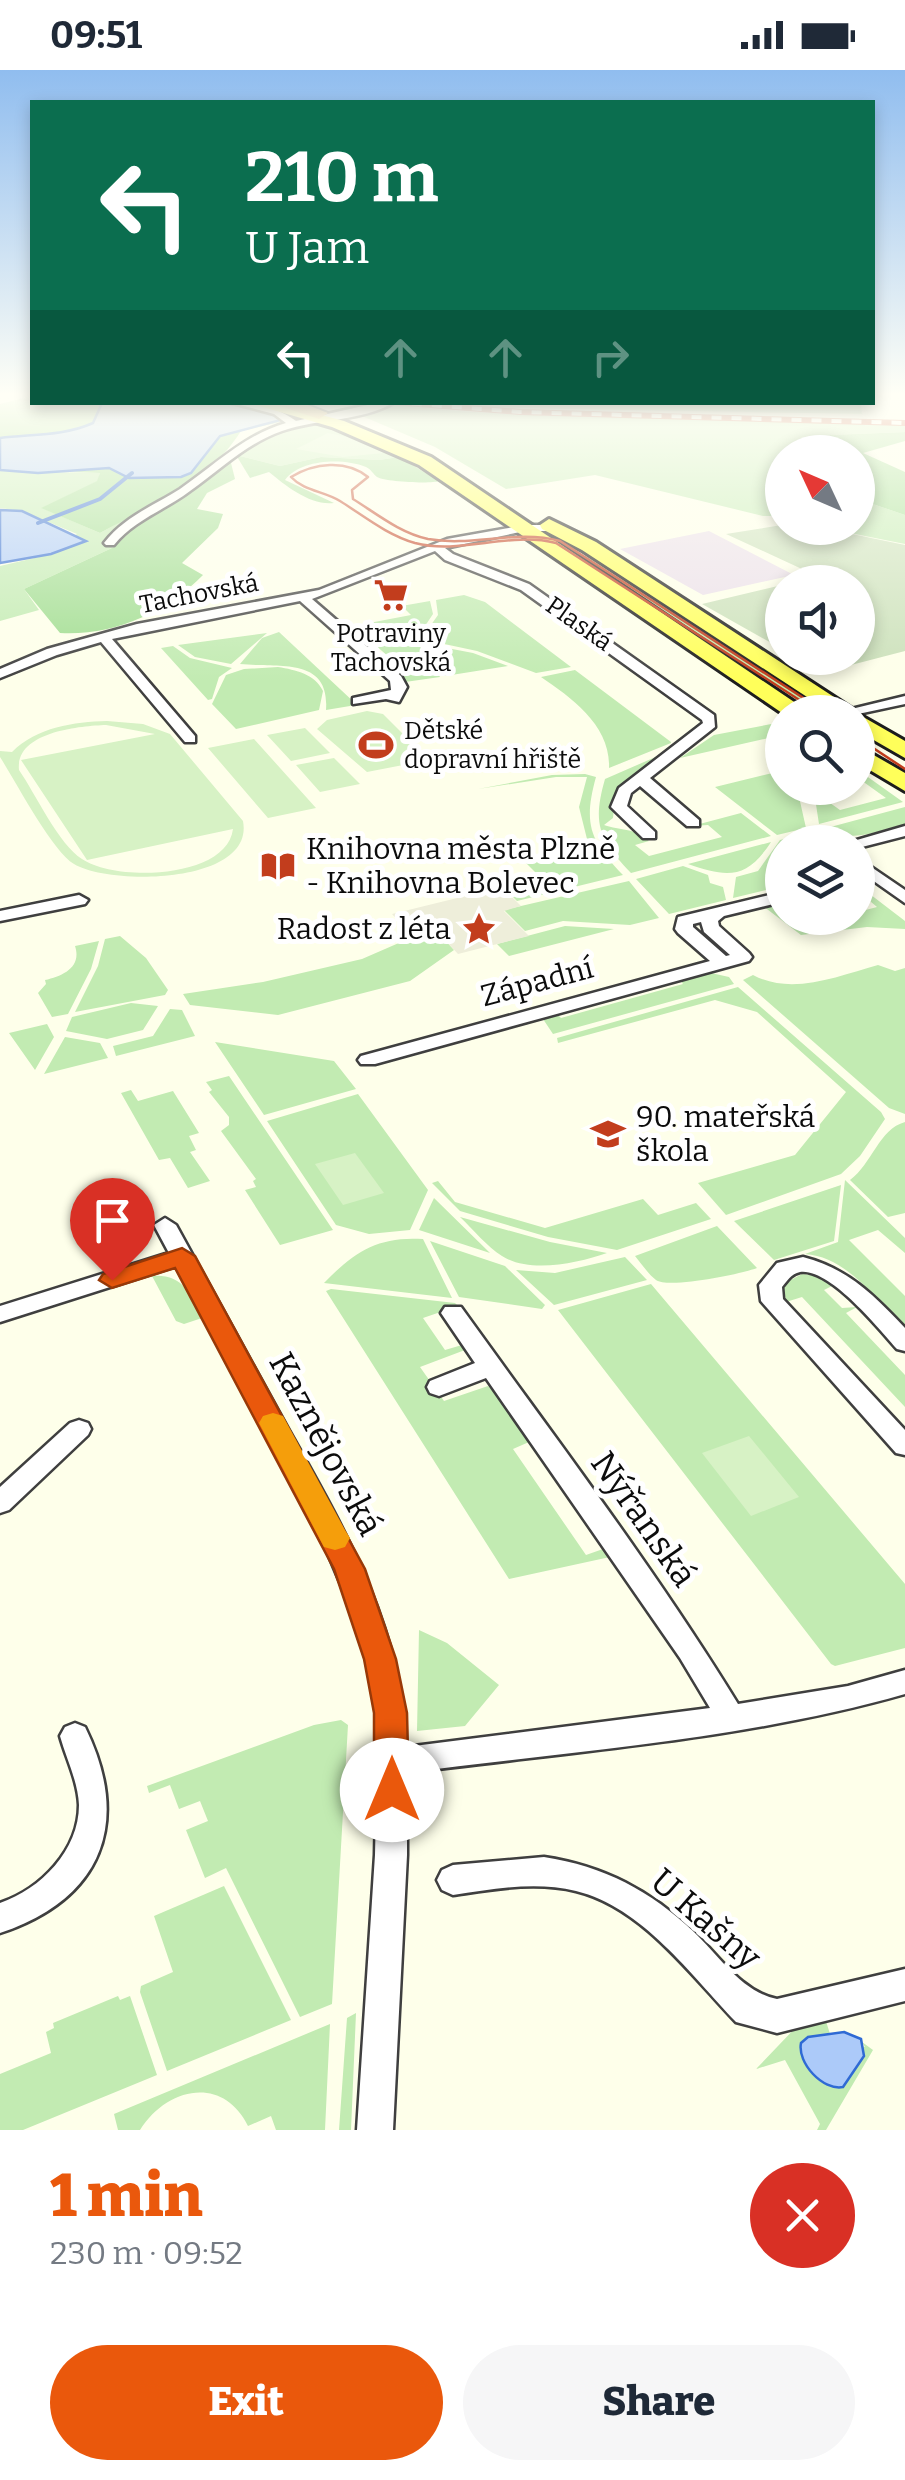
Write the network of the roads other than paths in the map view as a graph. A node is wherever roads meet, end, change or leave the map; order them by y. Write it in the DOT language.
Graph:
graph roads {
  1 [pos="186,489"];
  2 [pos="472,489"];
  3 [pos="480,489"];
  4 [pos="538,530"];
  5 [pos="110,543"];
  6 [pos="438,548"];
  7 [pos="303,598"];
  8 [pos="103,637"];
  9 [pos="0,674"];
  10 [pos="773,695"];
  11 [pos="816,695"];
  12 [pos="905,700"];
  13 [pos="358,701"];
  14 [pos="875,706"];
  15 [pos="875,732"];
  16 [pos="190,739"];
  17 [pos="905,751"];
  18 [pos="875,764"];
  19 [pos="641,779"];
  20 [pos="905,784"];
  21 [pos="692,823"];
  22 [pos="905,831"];
  23 [pos="649,835"];
  24 [pos="875,839"];
  25 [pos="875,882"];
  26 [pos="905,898"];
  27 [pos="79,900"];
  28 [pos="765,900"];
  29 [pos="719,912"];
  30 [pos="0,916"];
  31 [pos="722,962"];
  32 [pos="368,1060"];
  33 [pos="165,1225"];
  34 [pos="182,1256"];
  35 [pos="453,1313"];
  36 [pos="0,1314"];
  37 [pos="905,1343"];
  38 [pos="491,1366"];
  39 [pos="440,1386"];
  40 [pos="79,1429"];
  41 [pos="905,1446"];
  42 [pos="0,1503"];
  43 [pos="905,1682"];
  44 [pos="731,1718"];
  45 [pos="75,1736"];
  46 [pos="392,1762"];
  47 [pos="453,1880"];
  48 [pos="0,1918"];
  49 [pos="905,1985"];
  50 [pos="375,2130"];
  1 -- 5 [label="street, Plaská"];
  2 -- 4 [label="main road, Plaská"];
  3 -- 4 [label="main road, Plaská"];
  4 -- 6 [label="street, Tachovská"];
  4 -- 10 [label="main road, Plaská"];
  4 -- 11 [label="main road, Plaská"];
  6 -- 7 [label="street, Tachovská"];
  6 -- 19 [label="street, Plaská"];
  7 -- 8 [label="street, Tachovská"];
  7 -- 13 [label="street, Tachovská"];
  8 -- 9 [label="street, Tachovská"];
  8 -- 16 [label="street, Tachovská"];
  12 -- 14 [label="street"];
  15 -- 17 [label="main road"];
  18 -- 20 [label="main road"];
  19 -- 21 [label="street"];
  19 -- 23 [label="street"];
  22 -- 24 [label="street"];
  25 -- 26 [label="street"];
  27 -- 30 [label="street"];
  28 -- 29 [label="street"];
  29 -- 31 [label="street, Západní"];
  29 -- 31 [label="street"];
  31 -- 32 [label="street, Západní"];
  33 -- 34 [label="street, Kaznějovská"];
  34 -- 36 [label="street"];
  34 -- 46 [label="street, Kaznějovská"];
  35 -- 38 [label="street, Nýřanská"];
  37 -- 41 [label="street"];
  38 -- 39 [label="street"];
  38 -- 44 [label="street, Nýřanská"];
  40 -- 42 [label="street"];
  43 -- 44 [label="street"];
  44 -- 46 [label="street"];
  45 -- 48 [label="street"];
  46 -- 50 [label="street, Kaznějovská"];
  47 -- 49 [label="street, U Kašny"];
}
